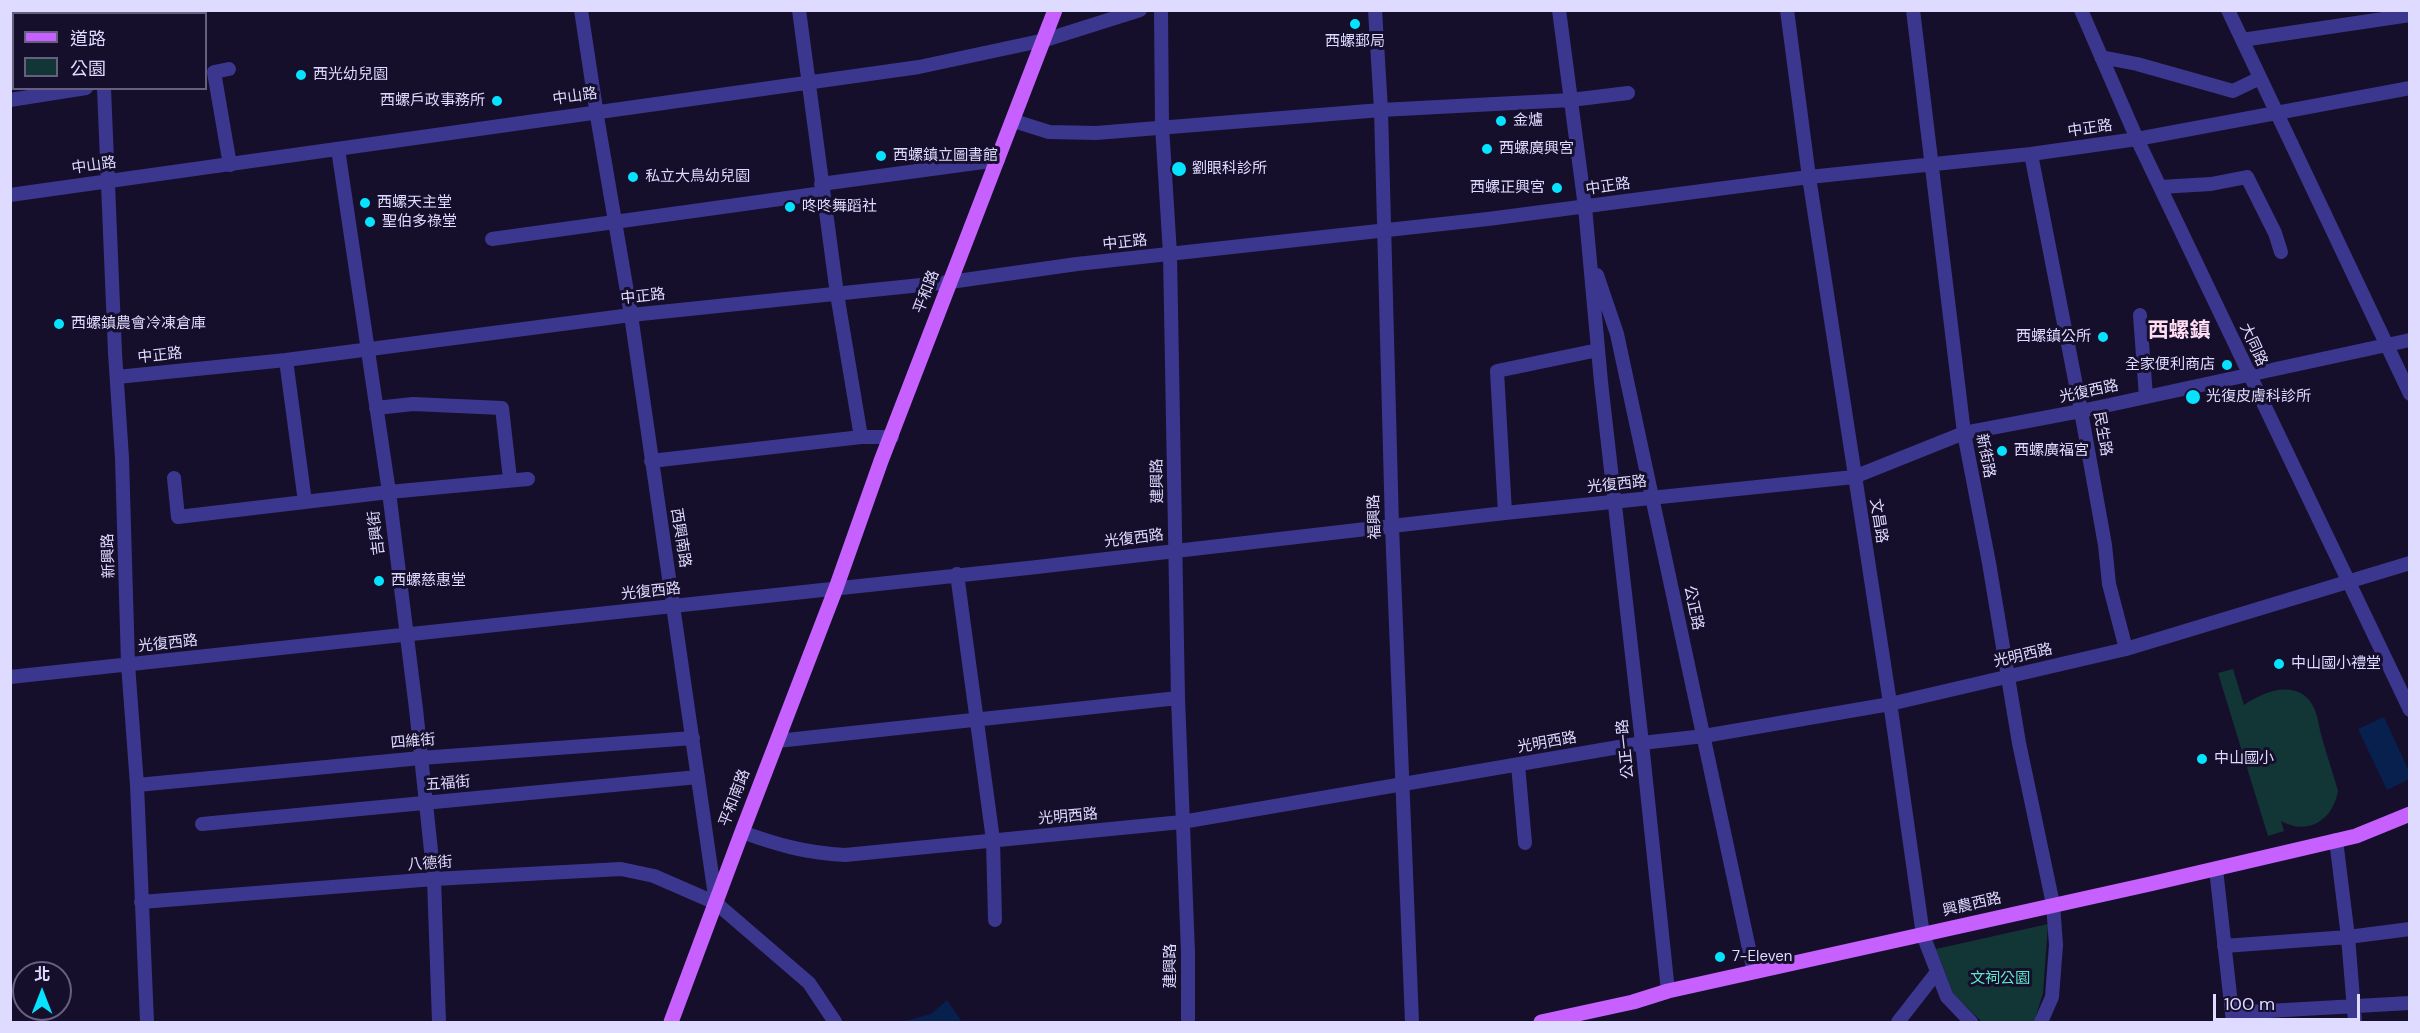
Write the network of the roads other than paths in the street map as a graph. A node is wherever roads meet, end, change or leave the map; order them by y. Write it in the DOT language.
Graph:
graph roads {
  1 [pos="581,10"];
  2 [pos="799,10"];
  3 [pos="1055,10"];
  4 [pos="1140,10"];
  5 [pos="1161,10"];
  6 [pos="1375,10"];
  7 [pos="1559,10"];
  8 [pos="1787,10"];
  9 [pos="1913,10"];
  10 [pos="2081,10"];
  11 [pos="2228,10"];
  12 [pos="2409,15"];
  13 [pos="1045,40"];
  14 [pos="2242,40"];
  15 [pos="2102,57"];
  16 [pos="229,69"];
  17 [pos="2260,78"];
  18 [pos="807,84"];
  19 [pos="2409,88"];
  20 [pos="73,90"];
  21 [pos="104,90"];
  22 [pos="1628,93"];
  23 [pos="10,100"];
  24 [pos="1571,100"];
  25 [pos="1381,110"];
  26 [pos="596,111"];
  27 [pos="2277,113"];
  28 [pos="1014,121"];
  29 [pos="1162,126"];
  30 [pos="2137,139"];
  31 [pos="338,149"];
  32 [pos="2031,154"];
  33 [pos="998,160"];
  34 [pos="1930,164"];
  35 [pos="230,165"];
  36 [pos="1809,177"];
  37 [pos="108,181"];
  38 [pos="2160,187"];
  39 [pos="822,188"];
  40 [pos="10,195"];
  41 [pos="1586,207"];
  42 [pos="615,222"];
  43 [pos="1384,231"];
  44 [pos="492,239"];
  45 [pos="2282,252"];
  46 [pos="1170,254"];
  47 [pos="1590,255"];
  48 [pos="950,282"];
  49 [pos="837,294"];
  50 [pos="631,315"];
  51 [pos="2140,315"];
  52 [pos="2409,340"];
  53 [pos="2387,344"];
  54 [pos="368,348"];
  55 [pos="1598,350"];
  56 [pos="286,360"];
  57 [pos="2248,373"];
  58 [pos="117,377"];
  59 [pos="2409,394"];
  60 [pos="2146,397"];
  61 [pos="376,408"];
  62 [pos="2080,411"];
  63 [pos="1964,433"];
  64 [pos="861,437"];
  65 [pos="892,437"];
  66 [pos="651,461"];
  67 [pos="1854,477"];
  68 [pos="174,478"];
  69 [pos="510,479"];
  70 [pos="528,479"];
  71 [pos="389,492"];
  72 [pos="1651,499"];
  73 [pos="305,502"];
  74 [pos="1615,502"];
  75 [pos="1505,513"];
  76 [pos="1392,526"];
  77 [pos="1175,550"];
  78 [pos="2409,563"];
  79 [pos="957,574"];
  80 [pos="2347,584"];
  81 [pos="836,588"];
  82 [pos="674,606"];
  83 [pos="406,634"];
  84 [pos="2126,649"];
  85 [pos="128,664"];
  86 [pos="10,677"];
  87 [pos="2007,677"];
  88 [pos="1178,698"];
  89 [pos="1890,704"];
  90 [pos="2409,710"];
  91 [pos="976,720"];
  92 [pos="1704,736"];
  93 [pos="693,738"];
  94 [pos="777,741"];
  95 [pos="1642,743"];
  96 [pos="421,758"];
  97 [pos="1518,765"];
  98 [pos="698,777"];
  99 [pos="1402,784"];
  100 [pos="137,785"];
  101 [pos="425,802"];
  102 [pos="2409,814"];
  103 [pos="1182,822"];
  104 [pos="202,824"];
  105 [pos="741,832"];
  106 [pos="993,840"];
  107 [pos="2336,840"];
  108 [pos="1525,843"];
  109 [pos="2216,869"];
  110 [pos="434,879"];
  111 [pos="141,902"];
  112 [pos="716,903"];
  113 [pos="2053,904"];
  114 [pos="995,920"];
  115 [pos="2409,929"];
  116 [pos="1923,935"];
  117 [pos="2348,937"];
  118 [pos="2224,946"];
  119 [pos="1754,972"];
  120 [pos="1937,972"];
  121 [pos="1668,991"];
  122 [pos="2409,1003"];
  123 [pos="2354,1006"];
  124 [pos="2232,1018"];
  125 [pos="147,1023"];
  126 [pos="439,1023"];
  127 [pos="671,1023"];
  128 [pos="835,1023"];
  129 [pos="1188,1023"];
  130 [pos="1412,1023"];
  131 [pos="1541,1023"];
  132 [pos="1898,1023"];
  133 [pos="1971,1023"];
  134 [pos="2042,1023"];
  135 [pos="2355,1023"];
  1 -- 26 [label="street, 西興南路"];
  2 -- 18 [label="street"];
  3 -- 13 [label="main road, 平和路"];
  4 -- 13 [label="street, 中山路"];
  5 -- 29 [label="street, 建興路"];
  6 -- 25 [label="street, 福興路"];
  7 -- 24 [label="street, 公正路"];
  8 -- 36 [label="street, 文昌路"];
  9 -- 34 [label="street, 新街路"];
  10 -- 15 [label="street, 大同路"];
  11 -- 14 [label="street"];
  12 -- 14 [label="street"];
  13 -- 18 [label="street, 中山路"];
  13 -- 28 [label="main road, 平和路"];
  14 -- 17 [label="street"];
  15 -- 17 [label="street"];
  15 -- 30 [label="street, 大同路"];
  16 -- 35 [label="street"];
  17 -- 27 [label="street"];
  18 -- 26 [label="street, 中山路"];
  18 -- 39 [label="street"];
  19 -- 27 [label="street, 中正路"];
  20 -- 23 [label="street"];
  21 -- 37 [label="street, 新興路"];
  22 -- 24 [label="street"];
  24 -- 25 [label="street"];
  24 -- 41 [label="street, 公正路"];
  25 -- 29 [label="street"];
  25 -- 43 [label="street, 福興路"];
  26 -- 31 [label="street, 中山路"];
  26 -- 42 [label="street, 西興南路"];
  27 -- 30 [label="street, 中正路"];
  27 -- 53 [label="street"];
  28 -- 29 [label="street"];
  28 -- 33 [label="main road, 平和路"];
  29 -- 46 [label="street, 建興路"];
  30 -- 32 [label="street, 中正路"];
  30 -- 38 [label="street, 大同路"];
  31 -- 35 [label="street, 中山路"];
  31 -- 54 [label="street, 吉興街"];
  32 -- 34 [label="street, 中正路"];
  32 -- 62 [label="street, 民生路"];
  33 -- 39 [label="street"];
  33 -- 48 [label="main road, 平和路"];
  34 -- 36 [label="street, 中正路"];
  34 -- 63 [label="street, 新街路"];
  35 -- 37 [label="street, 中山路"];
  36 -- 41 [label="street, 中正路"];
  36 -- 67 [label="street, 文昌路"];
  37 -- 40 [label="street, 中山路"];
  37 -- 58 [label="street, 新興路"];
  38 -- 45 [label="street"];
  38 -- 57 [label="street, 大同路"];
  39 -- 42 [label="street"];
  39 -- 49 [label="street"];
  41 -- 43 [label="street, 中正路"];
  41 -- 47 [label="street, 公正路"];
  42 -- 44 [label="street"];
  42 -- 50 [label="street, 西興南路"];
  43 -- 46 [label="street, 中正路"];
  43 -- 76 [label="street, 福興路"];
  46 -- 48 [label="street, 中正路"];
  46 -- 77 [label="street, 建興路"];
  47 -- 55 [label="street, 公正路"];
  47 -- 72 [label="street, 公正路"];
  48 -- 49 [label="street, 中正路"];
  48 -- 65 [label="main road, 平和路"];
  49 -- 50 [label="street, 中正路"];
  49 -- 64 [label="street"];
  50 -- 54 [label="street, 中正路"];
  50 -- 66 [label="street, 西興南路"];
  51 -- 60 [label="street"];
  52 -- 53 [label="street, 光復西路"];
  53 -- 57 [label="street, 光復西路"];
  53 -- 59 [label="street"];
  54 -- 56 [label="street, 中正路"];
  54 -- 61 [label="street, 吉興街"];
  55 -- 74 [label="street, 公正路"];
  55 -- 75 [label="street"];
  56 -- 58 [label="street, 中正路"];
  56 -- 73 [label="street"];
  57 -- 60 [label="street, 光復西路"];
  57 -- 80 [label="street, 大同路"];
  58 -- 85 [label="street, 新興路"];
  60 -- 62 [label="street, 光復西路"];
  61 -- 69 [label="street"];
  61 -- 71 [label="street, 吉興街"];
  62 -- 63 [label="street, 光復西路"];
  62 -- 84 [label="street, 民生路"];
  63 -- 67 [label="street, 光復西路"];
  63 -- 87 [label="street, 新街路"];
  64 -- 65 [label="street"];
  64 -- 66 [label="street"];
  65 -- 81 [label="main road, 平和路"];
  66 -- 82 [label="street, 西興南路"];
  67 -- 72 [label="street, 光復西路"];
  67 -- 89 [label="street, 文昌路"];
  68 -- 73 [label="street"];
  69 -- 70 [label="street"];
  69 -- 71 [label="street"];
  71 -- 73 [label="street"];
  71 -- 83 [label="street, 吉興街"];
  72 -- 74 [label="street, 光復西路"];
  72 -- 92 [label="street, 公正路"];
  74 -- 75 [label="street, 光復西路"];
  74 -- 95 [label="street, 公正一路"];
  75 -- 76 [label="street, 光復西路"];
  76 -- 77 [label="street, 光復西路"];
  76 -- 99 [label="street, 福興路"];
  77 -- 79 [label="street, 光復西路"];
  77 -- 88 [label="street, 建興路"];
  78 -- 80 [label="street, 光明西路"];
  79 -- 81 [label="street, 光復西路"];
  79 -- 91 [label="street"];
  80 -- 84 [label="street, 光明西路"];
  80 -- 90 [label="street, 大同路"];
  81 -- 82 [label="street, 光復西路"];
  81 -- 94 [label="main road, 平和南路"];
  82 -- 83 [label="street, 光復西路"];
  82 -- 93 [label="street, 西興南路"];
  83 -- 85 [label="street, 光復西路"];
  83 -- 96 [label="street, 吉興街"];
  84 -- 87 [label="street, 光明西路"];
  85 -- 86 [label="street, 光復西路"];
  85 -- 100 [label="street, 新興路"];
  87 -- 89 [label="street, 光明西路"];
  87 -- 113 [label="street, 新街路"];
  88 -- 91 [label="street"];
  88 -- 103 [label="street, 建興路"];
  89 -- 92 [label="street, 光明西路"];
  89 -- 116 [label="street, 文昌路"];
  91 -- 94 [label="street"];
  91 -- 106 [label="street"];
  92 -- 95 [label="street, 光明西路"];
  92 -- 119 [label="street, 公正路"];
  93 -- 96 [label="street, 四維街"];
  93 -- 98 [label="street, 西興南路"];
  94 -- 105 [label="main road, 平和南路"];
  95 -- 97 [label="street, 光明西路"];
  95 -- 121 [label="street, 公正一路"];
  96 -- 100 [label="street, 四維街"];
  96 -- 101 [label="street, 吉興街"];
  97 -- 99 [label="street, 光明西路"];
  97 -- 108 [label="street"];
  98 -- 101 [label="street, 五福街"];
  98 -- 112 [label="street, 西興南路"];
  99 -- 103 [label="street, 光明西路"];
  99 -- 130 [label="street, 福興路"];
  100 -- 111 [label="street, 新興路"];
  101 -- 104 [label="street, 五福街"];
  101 -- 110 [label="street, 吉興街"];
  102 -- 107 [label="main road, 興農西路"];
  103 -- 106 [label="street, 光明西路"];
  103 -- 129 [label="street, 建興路"];
  105 -- 106 [label="street, 光明西路"];
  105 -- 112 [label="main road, 平和南路"];
  106 -- 114 [label="street"];
  107 -- 109 [label="main road, 興農西路"];
  107 -- 117 [label="street"];
  109 -- 113 [label="main road, 興農西路"];
  109 -- 118 [label="street"];
  110 -- 111 [label="street, 八德街"];
  110 -- 112 [label="street, 八德街"];
  110 -- 126 [label="street, 吉興街"];
  111 -- 125 [label="street, 新興路"];
  112 -- 127 [label="main road, 平和南路"];
  112 -- 128 [label="street"];
  113 -- 116 [label="main road, 興農西路"];
  113 -- 134 [label="street, 新街路"];
  115 -- 117 [label="street"];
  116 -- 119 [label="main road, 興農西路"];
  116 -- 120 [label="street, 文昌路"];
  117 -- 118 [label="street"];
  117 -- 123 [label="street"];
  118 -- 124 [label="street"];
  119 -- 121 [label="main road, 興農西路"];
  120 -- 132 [label="street"];
  120 -- 133 [label="street, 文昌路"];
  121 -- 131 [label="main road, 興農西路"];
  122 -- 123 [label="street"];
  123 -- 124 [label="street"];
  123 -- 135 [label="street"];
}
